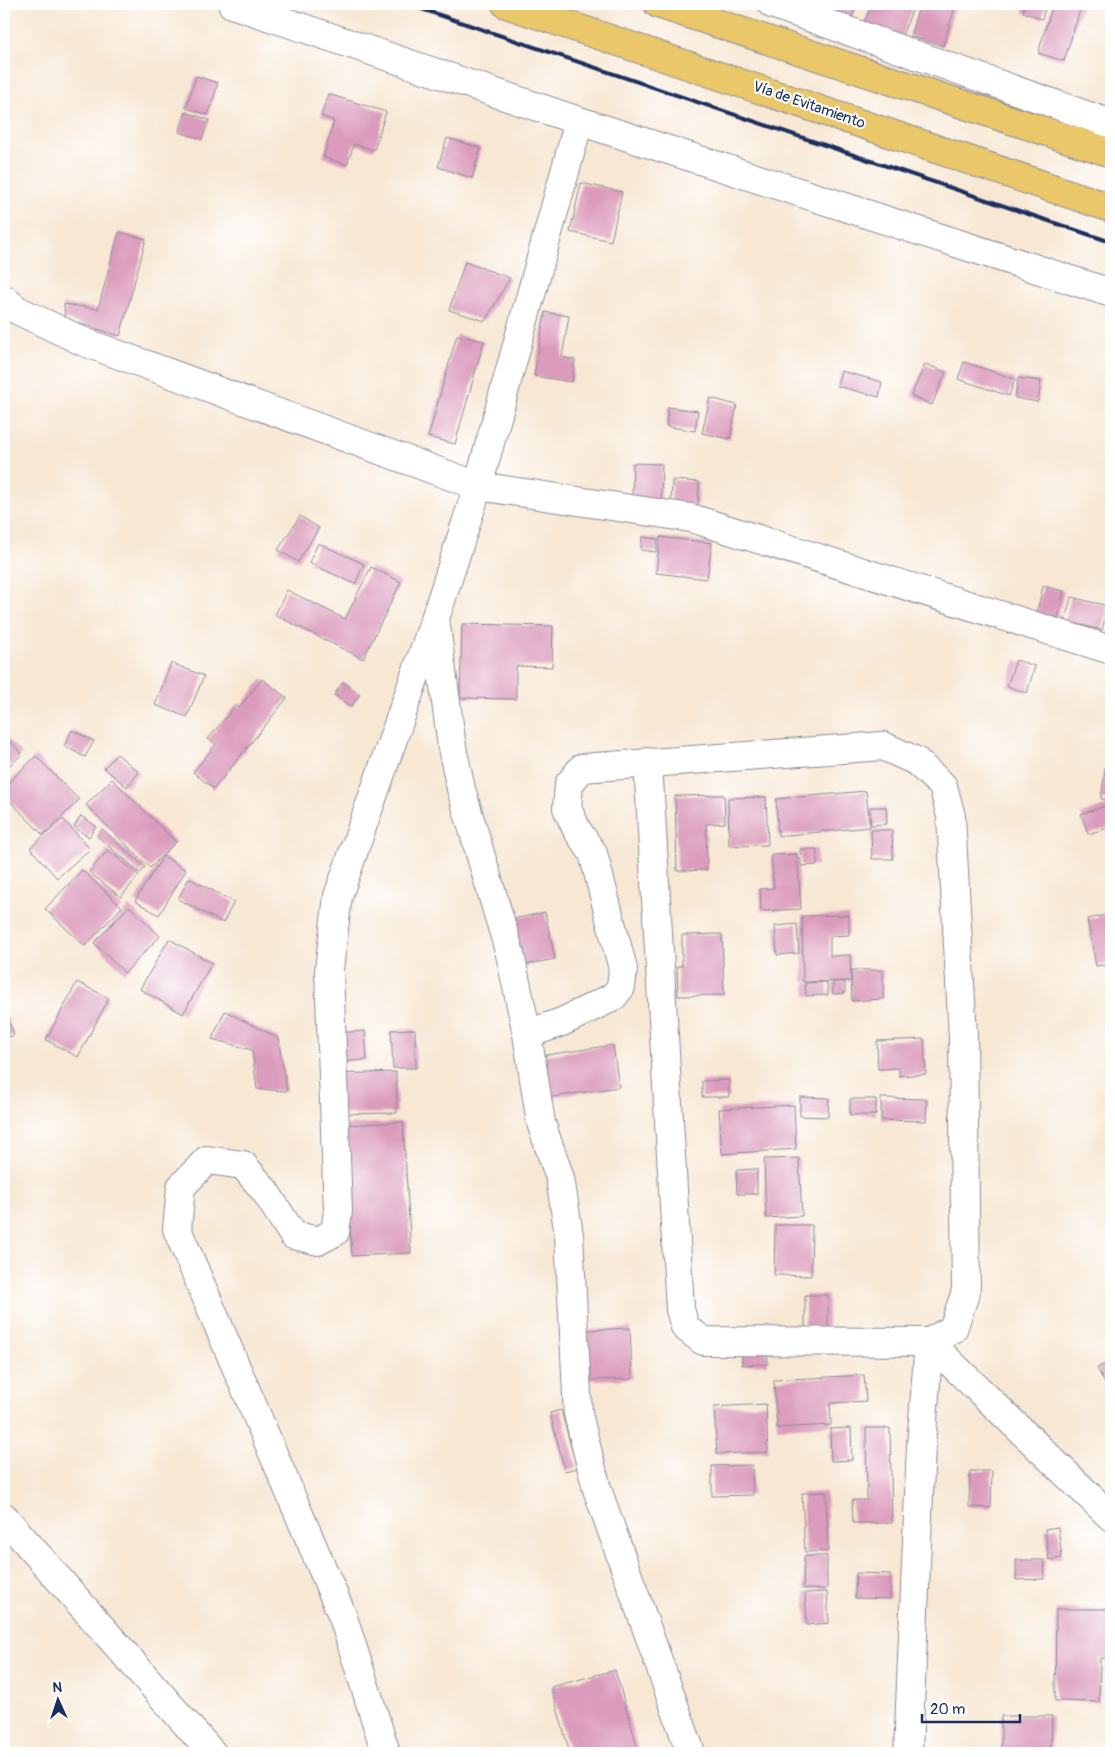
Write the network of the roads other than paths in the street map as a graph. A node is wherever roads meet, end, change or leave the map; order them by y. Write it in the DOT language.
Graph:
graph roads {
  1 [pos="232,4"];
  2 [pos="506,4"];
  3 [pos="658,4"];
  4 [pos="772,4"];
  5 [pos="579,121"];
  6 [pos="1111,124"];
  7 [pos="1111,153"];
  8 [pos="1111,208"];
  9 [pos="1111,293"];
  10 [pos="4,298"];
  11 [pos="478,486"];
  12 [pos="435,619"];
  13 [pos="1111,650"];
  14 [pos="648,762"];
  15 [pos="527,1034"];
  16 [pos="929,1342"];
  17 [pos="1111,1516"];
  18 [pos="4,1517"];
  19 [pos="212,1753"];
  20 [pos="386,1753"];
  21 [pos="691,1753"];
  22 [pos="908,1753"];
  1 -- 5 [label="street"];
  2 -- 8 [label="highway, Vía de Evitamiento"];
  3 -- 7 [label="highway"];
  4 -- 6 [label="street"];
  5 -- 9 [label="street"];
  5 -- 11 [label="street"];
  10 -- 11 [label="street"];
  11 -- 12 [label="street"];
  11 -- 13 [label="street"];
  12 -- 15 [label="street"];
  12 -- 20 [label="street"];
  14 -- 15 [label="street"];
  14 -- 16 [label="street"];
  14 -- 16 [label="street"];
  15 -- 21 [label="street"];
  16 -- 17 [label="street"];
  16 -- 22 [label="street"];
  18 -- 19 [label="street"];
}
